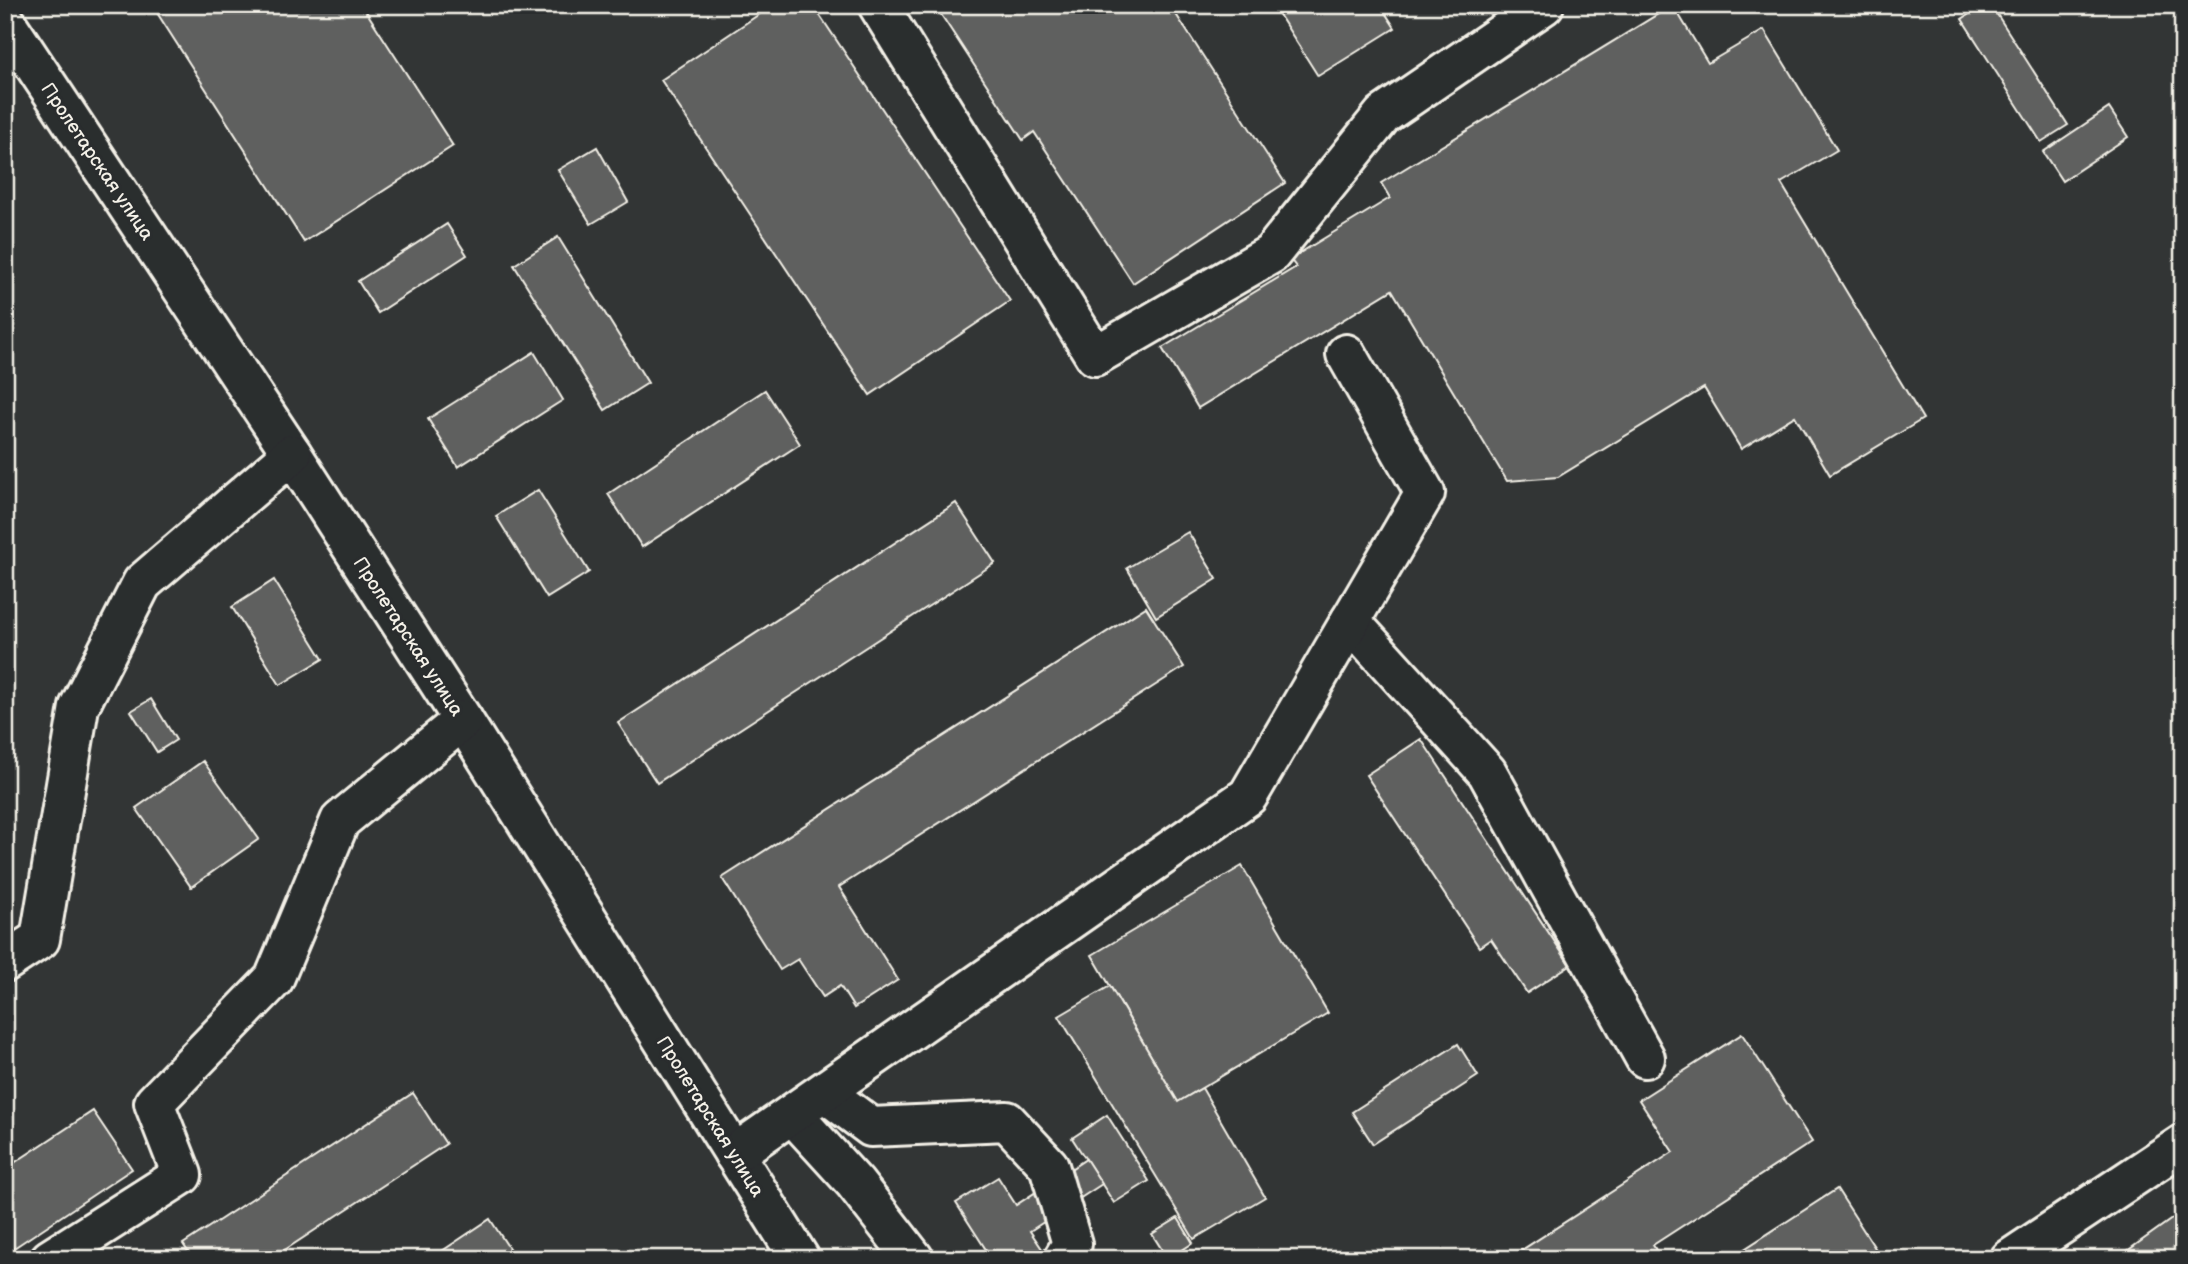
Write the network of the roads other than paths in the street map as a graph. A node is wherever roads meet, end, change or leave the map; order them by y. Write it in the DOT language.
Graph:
graph roads {
  1 [pos="878,5"];
  2 [pos="1544,5"];
  3 [pos="5,21"];
  4 [pos="1346,354"];
  5 [pos="292,454"];
  6 [pos="1350,621"];
  7 [pos="463,720"];
  8 [pos="5,962"];
  9 [pos="1645,1058"];
  10 [pos="824,1092"];
  11 [pos="792,1114"];
  12 [pos="2183,1144"];
  13 [pos="734,1154"];
  14 [pos="50,1259"];
  15 [pos="800,1259"];
  16 [pos="914,1259"];
  17 [pos="1063,1259"];
  18 [pos="2010,1259"];
  1 -- 2 [label="street"];
  3 -- 5 [label="street, Пролетарская улица"];
  4 -- 6 [label="street"];
  5 -- 7 [label="street, Пролетарская улица"];
  5 -- 8 [label="street"];
  6 -- 9 [label="street"];
  6 -- 10 [label="street"];
  7 -- 13 [label="street, Пролетарская улица"];
  7 -- 14 [label="street"];
  10 -- 11 [label="street"];
  10 -- 17 [label="street"];
  11 -- 13 [label="street"];
  11 -- 16 [label="street"];
  12 -- 18 [label="street"];
  13 -- 15 [label="street, Пролетарская улица"];
}
